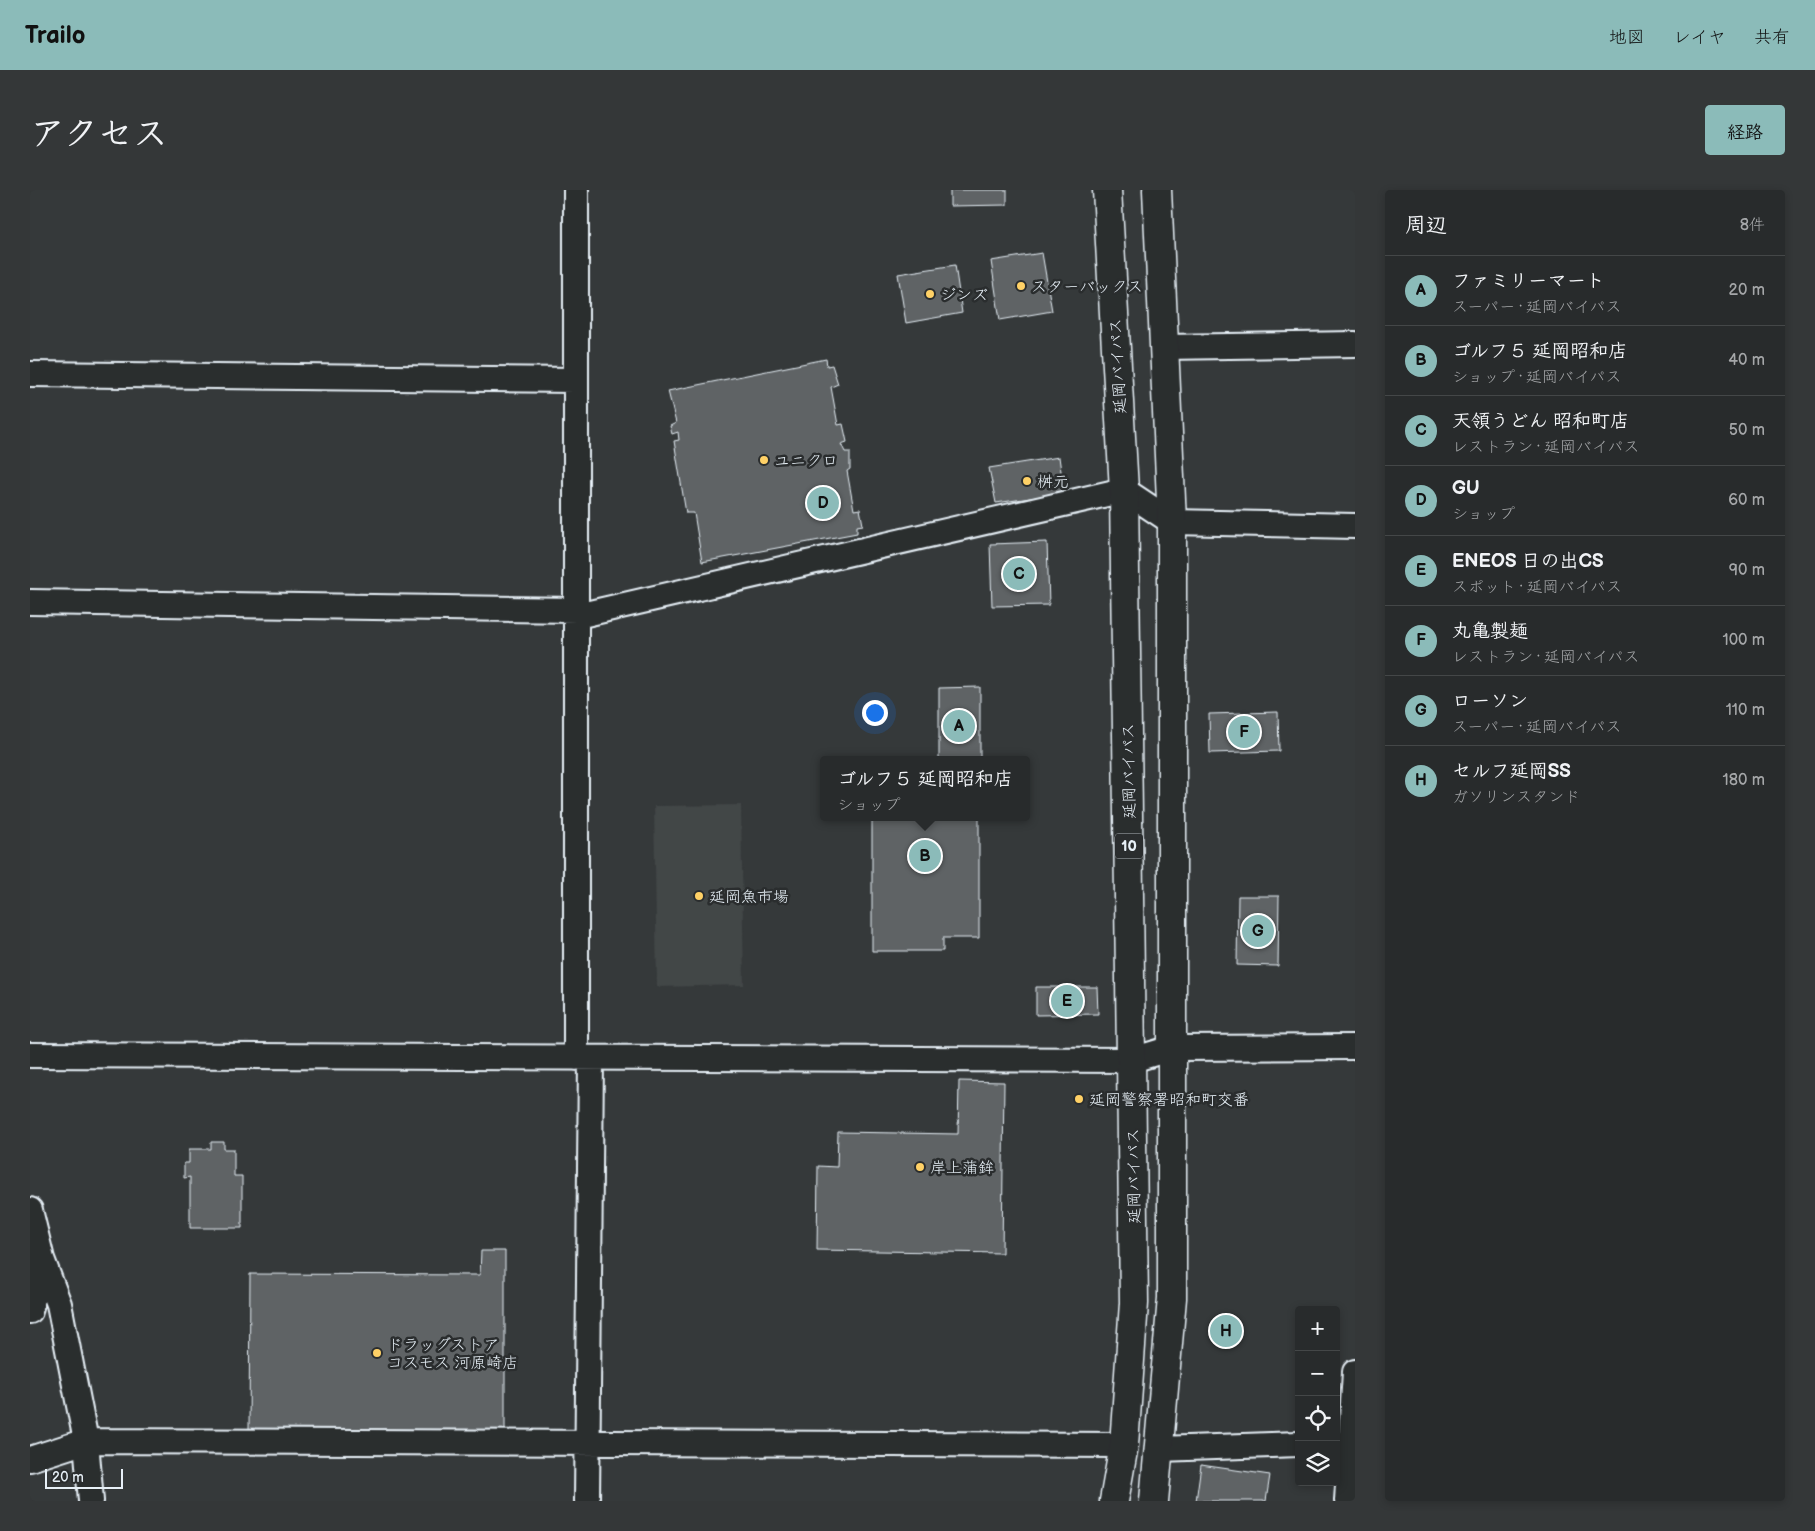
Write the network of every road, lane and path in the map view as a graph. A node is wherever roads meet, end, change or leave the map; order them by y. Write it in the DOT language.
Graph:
graph roads {
  1 [pos="576,190"];
  2 [pos="1107,190"];
  3 [pos="1157,190"];
  4 [pos="1355,344"];
  5 [pos="1164,347"];
  6 [pos="30,374"];
  7 [pos="575,380"];
  8 [pos="1124,490"];
  9 [pos="1172,522"];
  10 [pos="1355,526"];
  11 [pos="30,602"];
  12 [pos="577,613"];
  13 [pos="1355,1047"];
  14 [pos="1172,1048"];
  15 [pos="30,1054"];
  16 [pos="583,1058"];
  17 [pos="1132,1060"];
  18 [pos="30,1210"];
  19 [pos="42,1259"];
  20 [pos="30,1311"];
  21 [pos="1355,1372"];
  22 [pos="86,1441"];
  23 [pos="1347,1442"];
  24 [pos="588,1444"];
  25 [pos="1295,1444"];
  26 [pos="1124,1445"];
  27 [pos="1160,1449"];
  28 [pos="30,1459"];
  29 [pos="91,1501"];
  30 [pos="587,1501"];
  31 [pos="1114,1501"];
  32 [pos="1154,1501"];
  33 [pos="1347,1501"];
  1 -- 7 [label="street"];
  2 -- 8 [label="highway, 延岡バイパス / 10"];
  3 -- 5 [label="highway"];
  4 -- 5 [label="street"];
  5 -- 9 [label="highway"];
  6 -- 7 [label="street"];
  7 -- 12 [label="street"];
  8 -- 9 [label="street"];
  8 -- 12 [label="street"];
  8 -- 17 [label="highway, 延岡バイパス / 10"];
  9 -- 10 [label="street"];
  9 -- 14 [label="highway"];
  11 -- 12 [label="street"];
  12 -- 16 [label="street"];
  13 -- 14 [label="street"];
  14 -- 17 [label="street"];
  14 -- 27 [label="highway"];
  15 -- 16 [label="street"];
  16 -- 17 [label="street"];
  16 -- 24 [label="street"];
  17 -- 26 [label="highway, 延岡バイパス / 10"];
  18 -- 19 [label="street"];
  19 -- 20 [label="street"];
  19 -- 22 [label="street"];
  21 -- 23 [label="street"];
  22 -- 24 [label="street"];
  22 -- 28 [label="street"];
  22 -- 29 [label="street"];
  23 -- 33 [label="street"];
  24 -- 26 [label="street"];
  24 -- 30 [label="street"];
  25 -- 27 [label="street"];
  26 -- 31 [label="highway, 延岡バイパス / 10"];
  27 -- 32 [label="highway"];
}
